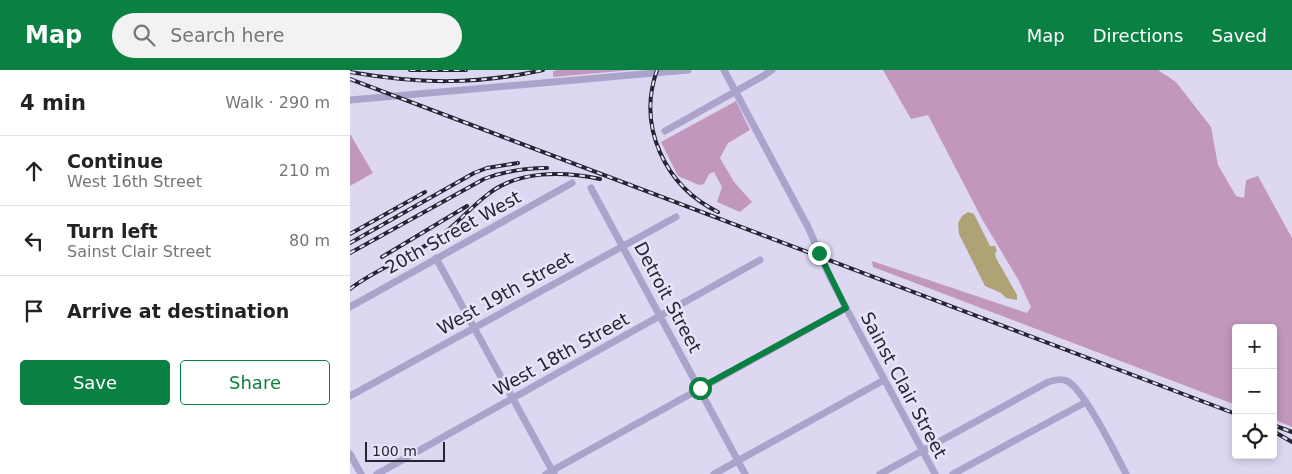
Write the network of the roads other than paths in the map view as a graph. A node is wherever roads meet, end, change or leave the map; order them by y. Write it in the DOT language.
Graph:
graph roads {
  1 [pos="688,70"];
  2 [pos="724,70"];
  3 [pos="772,70"];
  4 [pos="736,92"];
  5 [pos="350,100"];
  6 [pos="665,131"];
  7 [pos="572,183"];
  8 [pos="591,188"];
  9 [pos="676,217"];
  10 [pos="623,246"];
  11 [pos="436,258"];
  12 [pos="760,260"];
  13 [pos="350,307"];
  14 [pos="846,308"];
  15 [pos="660,316"];
  16 [pos="474,328"];
  17 [pos="884,380"];
  18 [pos="700,388"];
  19 [pos="350,396"];
  20 [pos="513,399"];
  21 [pos="1086,402"];
  22 [pos="922,451"];
  23 [pos="350,454"];
  24 [pos="738,460"];
  25 [pos="551,473"];
  26 [pos="361,474"];
  27 [pos="377,474"];
  28 [pos="714,474"];
  29 [pos="745,474"];
  30 [pos="880,474"];
  31 [pos="935,474"];
  32 [pos="953,474"];
  33 [pos="1125,474"];
  1 -- 5 [label="street"];
  2 -- 4 [label="street, Sainst Clair Street"];
  3 -- 4 [label="street"];
  4 -- 6 [label="street"];
  4 -- 14 [label="street, Sainst Clair Street"];
  7 -- 11 [label="street, 20th Street West"];
  8 -- 10 [label="street, Detroit Street"];
  9 -- 10 [label="street, West 19th Street"];
  10 -- 15 [label="street, Detroit Street"];
  10 -- 16 [label="street, West 19th Street"];
  11 -- 13 [label="street, 20th Street West"];
  11 -- 16 [label="street"];
  12 -- 15 [label="street, West 18th Street"];
  14 -- 17 [label="street, Sainst Clair Street"];
  14 -- 18 [label="street"];
  15 -- 18 [label="street, Detroit Street"];
  15 -- 20 [label="street, West 18th Street"];
  16 -- 19 [label="street, West 19th Street"];
  16 -- 20 [label="street"];
  17 -- 22 [label="street, Sainst Clair Street"];
  17 -- 24 [label="street"];
  18 -- 24 [label="street, Detroit Street"];
  18 -- 25 [label="street"];
  20 -- 25 [label="street"];
  20 -- 27 [label="street, West 18th Street"];
  21 -- 22 [label="street"];
  21 -- 32 [label="street"];
  21 -- 33 [label="street"];
  22 -- 30 [label="street"];
  22 -- 31 [label="street, Sainst Clair Street"];
  23 -- 26 [label="street"];
  24 -- 28 [label="street"];
  24 -- 29 [label="street, Detroit Street"];
}
